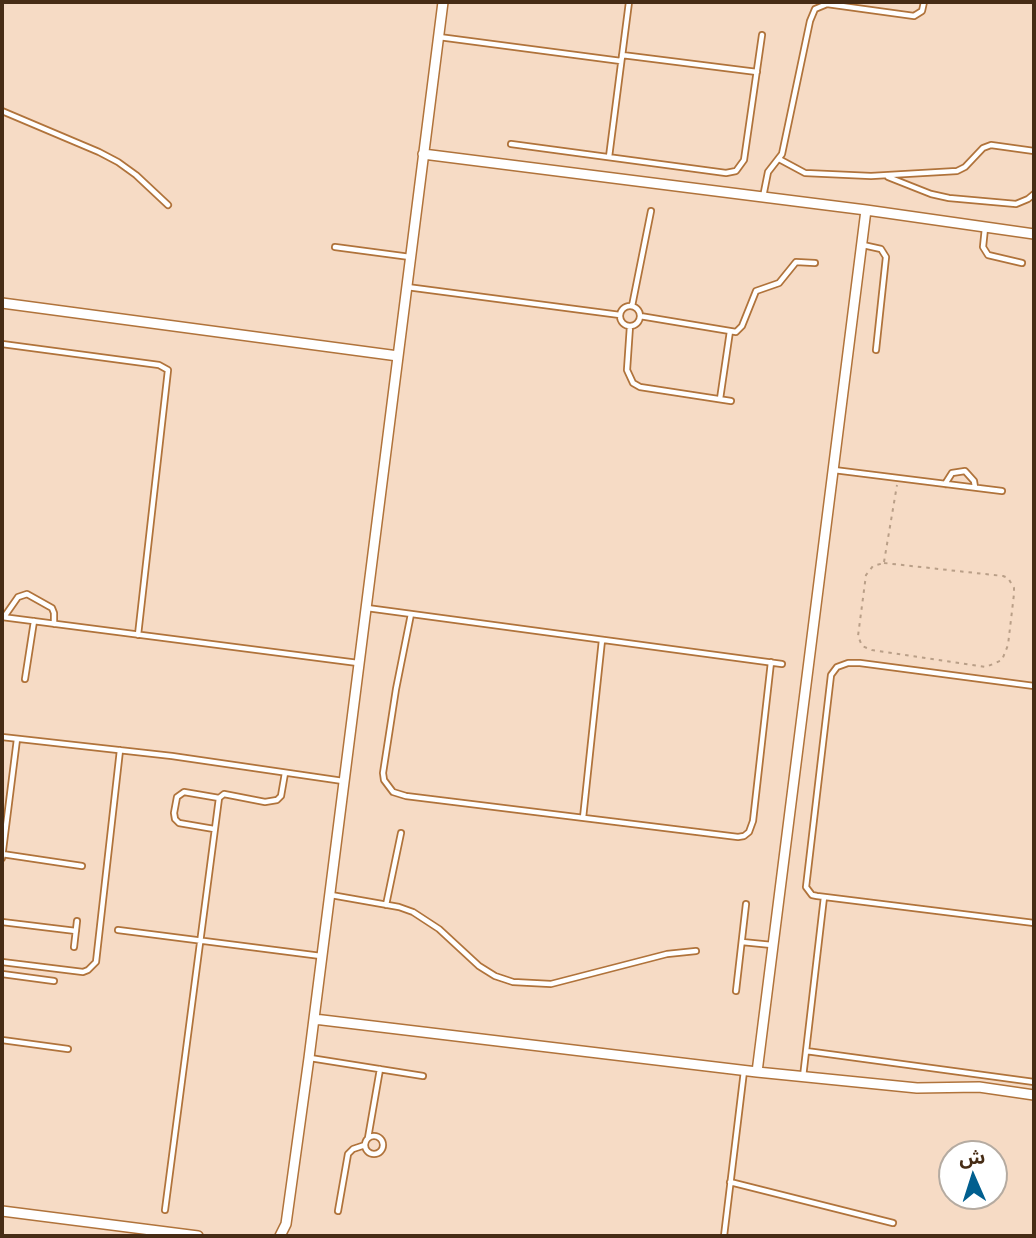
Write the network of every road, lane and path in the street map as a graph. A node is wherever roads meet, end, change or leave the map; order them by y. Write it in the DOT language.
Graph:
graph roads {
  1 [pos="443,2"];
  2 [pos="629,2"];
  3 [pos="924,2"];
  4 [pos="762,36"];
  5 [pos="438,37"];
  6 [pos="622,58"];
  7 [pos="757,72"];
  8 [pos="2,111"];
  9 [pos="511,144"];
  10 [pos="1034,151"];
  11 [pos="423,154"];
  12 [pos="610,157"];
  13 [pos="779,159"];
  14 [pos="884,175"];
  15 [pos="1034,194"];
  16 [pos="763,197"];
  17 [pos="168,205"];
  18 [pos="866,210"];
  19 [pos="651,211"];
  20 [pos="985,227"];
  21 [pos="1034,234"];
  22 [pos="862,244"];
  23 [pos="335,247"];
  24 [pos="410,257"];
  25 [pos="815,263"];
  26 [pos="1022,263"];
  27 [pos="407,286"];
  28 [pos="2,303"];
  29 [pos="632,306"];
  30 [pos="620,315"];
  31 [pos="640,316"];
  32 [pos="630,326"];
  33 [pos="730,331"];
  34 [pos="2,344"];
  35 [pos="876,350"];
  36 [pos="398,356"];
  37 [pos="720,399"];
  38 [pos="731,401"];
  39 [pos="833,469"];
  40 [pos="898,478"];
  41 [pos="945,484"];
  42 [pos="975,487"];
  43 [pos="1002,491"];
  44 [pos="884,563"];
  45 [pos="366,608"];
  46 [pos="411,614"];
  47 [pos="3,617"];
  48 [pos="34,621"];
  49 [pos="54,624"];
  50 [pos="138,635"];
  51 [pos="602,640"];
  52 [pos="359,663"];
  53 [pos="771,663"];
  54 [pos="782,664"];
  55 [pos="25,679"];
  56 [pos="1034,686"];
  57 [pos="2,737"];
  58 [pos="17,739"];
  59 [pos="120,750"];
  60 [pos="285,772"];
  61 [pos="344,782"];
  62 [pos="219,799"];
  63 [pos="583,818"];
  64 [pos="214,829"];
  65 [pos="401,833"];
  66 [pos="2,855"];
  67 [pos="82,866"];
  68 [pos="330,895"];
  69 [pos="824,897"];
  70 [pos="746,904"];
  71 [pos="387,905"];
  72 [pos="77,920"];
  73 [pos="2,922"];
  74 [pos="1034,923"];
  75 [pos="118,930"];
  76 [pos="76,931"];
  77 [pos="200,941"];
  78 [pos="742,942"];
  79 [pos="774,946"];
  80 [pos="74,947"];
  81 [pos="696,951"];
  82 [pos="322,957"];
  83 [pos="2,962"];
  84 [pos="2,974"];
  85 [pos="54,981"];
  86 [pos="736,991"];
  87 [pos="314,1019"];
  88 [pos="2,1040"];
  89 [pos="68,1049"];
  90 [pos="806,1051"];
  91 [pos="309,1058"];
  92 [pos="380,1069"];
  93 [pos="744,1071"];
  94 [pos="758,1072"];
  95 [pos="423,1076"];
  96 [pos="803,1077"];
  97 [pos="1034,1082"];
  98 [pos="1034,1095"];
  99 [pos="368,1138"];
  100 [pos="365,1145"];
  101 [pos="730,1182"];
  102 [pos="165,1210"];
  103 [pos="338,1210"];
  104 [pos="2,1211"];
  105 [pos="893,1223"];
  106 [pos="286,1224"];
  107 [pos="198,1236"];
  108 [pos="280,1236"];
  109 [pos="289,1236"];
  110 [pos="724,1236"];
  1 -- 5 [label="street"];
  2 -- 6 [label="lane"];
  3 -- 13 [label="lane"];
  4 -- 7 [label="lane"];
  5 -- 6 [label="lane"];
  5 -- 11 [label="street"];
  6 -- 7 [label="lane"];
  6 -- 12 [label="lane"];
  7 -- 12 [label="lane"];
  8 -- 17 [label="lane"];
  9 -- 12 [label="lane"];
  10 -- 14 [label="lane"];
  11 -- 16 [label="street"];
  11 -- 24 [label="street"];
  13 -- 14 [label="lane"];
  13 -- 16 [label="lane"];
  14 -- 15 [label="lane"];
  16 -- 18 [label="street"];
  18 -- 20 [label="street"];
  18 -- 22 [label="street"];
  19 -- 29 [label="lane"];
  20 -- 21 [label="street"];
  20 -- 26 [label="lane"];
  22 -- 35 [label="lane"];
  22 -- 39 [label="street"];
  23 -- 24 [label="lane"];
  24 -- 27 [label="street"];
  25 -- 33 [label="lane"];
  27 -- 30 [label="lane"];
  27 -- 36 [label="street"];
  28 -- 36 [label="street"];
  29 -- 30 [label="lane"];
  29 -- 31 [label="lane"];
  30 -- 32 [label="lane"];
  31 -- 32 [label="lane"];
  31 -- 33 [label="lane"];
  32 -- 37 [label="lane"];
  33 -- 37 [label="lane"];
  34 -- 50 [label="lane"];
  36 -- 45 [label="street"];
  37 -- 38 [label="lane"];
  39 -- 40 [label="lane"];
  39 -- 79 [label="street"];
  40 -- 41 [label="lane"];
  40 -- 44 [label="path"];
  41 -- 42 [label="lane"];
  41 -- 42 [label="lane"];
  42 -- 43 [label="lane"];
  44 -- 44 [label="path"];
  45 -- 46 [label="lane"];
  45 -- 52 [label="street"];
  46 -- 51 [label="lane"];
  46 -- 63 [label="lane"];
  47 -- 48 [label="lane"];
  47 -- 49 [label="lane"];
  48 -- 49 [label="lane"];
  48 -- 55 [label="lane"];
  49 -- 50 [label="lane"];
  50 -- 52 [label="lane"];
  51 -- 53 [label="lane"];
  51 -- 63 [label="lane"];
  52 -- 61 [label="street"];
  53 -- 54 [label="lane"];
  53 -- 63 [label="lane"];
  56 -- 69 [label="lane"];
  57 -- 58 [label="lane"];
  58 -- 59 [label="lane"];
  58 -- 66 [label="lane"];
  59 -- 60 [label="lane"];
  59 -- 83 [label="lane"];
  60 -- 61 [label="lane"];
  60 -- 62 [label="lane"];
  61 -- 68 [label="street"];
  62 -- 64 [label="lane"];
  62 -- 64 [label="lane"];
  64 -- 77 [label="lane"];
  65 -- 71 [label="lane"];
  66 -- 67 [label="lane"];
  68 -- 71 [label="lane"];
  68 -- 82 [label="street"];
  69 -- 74 [label="lane"];
  69 -- 90 [label="lane"];
  70 -- 78 [label="lane"];
  71 -- 81 [label="lane"];
  72 -- 76 [label="lane"];
  73 -- 76 [label="lane"];
  75 -- 77 [label="lane"];
  76 -- 80 [label="lane"];
  77 -- 82 [label="lane"];
  77 -- 102 [label="lane"];
  78 -- 79 [label="lane"];
  78 -- 86 [label="lane"];
  79 -- 94 [label="street"];
  82 -- 87 [label="street"];
  84 -- 85 [label="lane"];
  87 -- 91 [label="street"];
  87 -- 93 [label="street"];
  88 -- 89 [label="lane"];
  90 -- 96 [label="lane"];
  90 -- 97 [label="lane"];
  91 -- 92 [label="lane"];
  91 -- 106 [label="street"];
  92 -- 95 [label="lane"];
  92 -- 99 [label="lane"];
  93 -- 94 [label="street"];
  93 -- 101 [label="lane"];
  94 -- 96 [label="street"];
  96 -- 98 [label="street"];
  99 -- 100 [label="lane"];
  99 -- 100 [label="lane"];
  100 -- 103 [label="lane"];
  101 -- 105 [label="lane"];
  101 -- 110 [label="lane"];
  104 -- 107 [label="street"];
  106 -- 108 [label="street"];
  106 -- 109 [label="street"];
}
